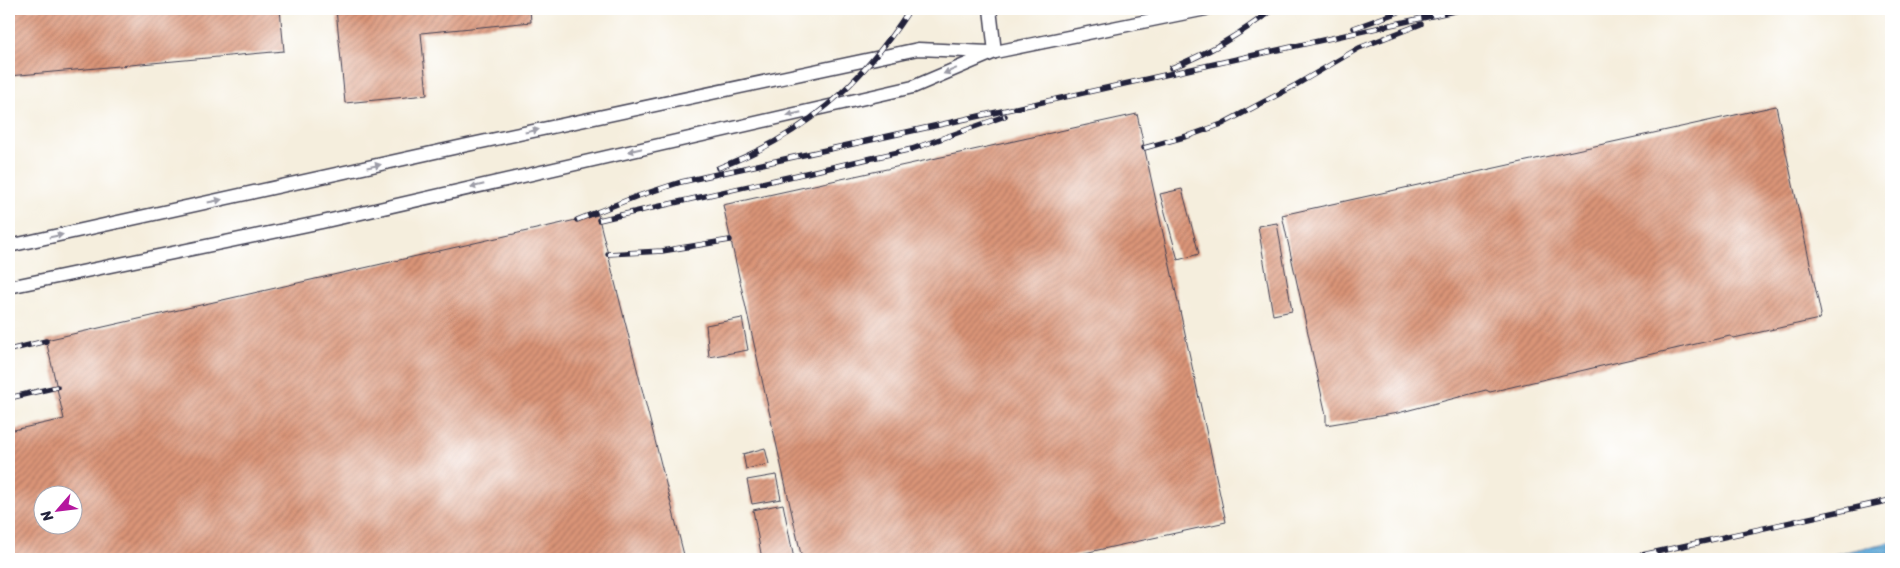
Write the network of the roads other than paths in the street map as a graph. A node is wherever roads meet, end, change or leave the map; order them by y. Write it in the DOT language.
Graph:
graph roads {
  1 [pos="990,9"];
  2 [pos="1206,9"];
  3 [pos="995,52"];
  4 [pos="9,246"];
  5 [pos="9,287"];
  1 -- 3 [label="lane"];
  2 -- 3 [label="lane"];
  4 -- 3 [label="lane, one-way"];
  3 -- 5 [label="lane, one-way"];
}
